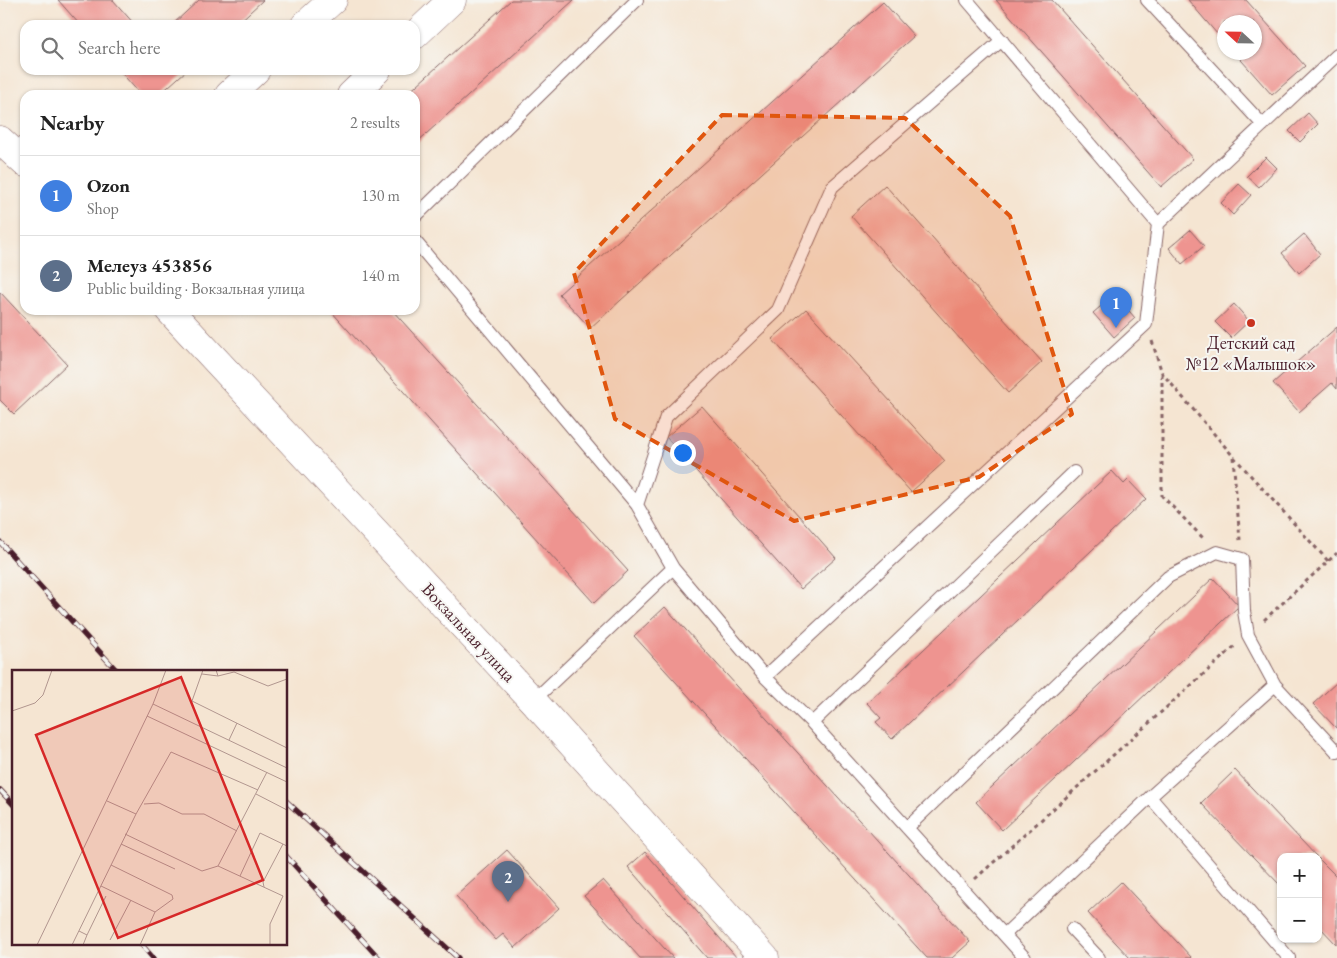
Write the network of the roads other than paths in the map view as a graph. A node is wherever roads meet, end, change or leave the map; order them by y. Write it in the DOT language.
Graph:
graph roads {
  1 [pos="333,0"];
  2 [pos="452,0"];
  3 [pos="638,0"];
  4 [pos="967,0"];
  5 [pos="1147,0"];
  6 [pos="311,20"];
  7 [pos="420,30"];
  8 [pos="1002,40"];
  9 [pos="1337,54"];
  10 [pos="251,75"];
  11 [pos="372,75"];
  12 [pos="234,90"];
  13 [pos="356,90"];
  14 [pos="1263,125"];
  15 [pos="0,140"];
  16 [pos="20,158"];
  17 [pos="420,212"];
  18 [pos="1158,224"];
  19 [pos="420,247"];
  20 [pos="174,315"];
  21 [pos="1074,472"];
  22 [pos="637,505"];
  23 [pos="673,568"];
  24 [pos="766,678"];
  25 [pos="1275,685"];
  26 [pos="533,701"];
  27 [pos="812,723"];
  28 [pos="1337,752"];
  29 [pos="1150,797"];
  30 [pos="907,828"];
  31 [pos="1072,929"];
  32 [pos="1004,935"];
  33 [pos="765,958"];
  34 [pos="1025,958"];
  35 [pos="1098,958"];
  36 [pos="1290,958"];
  1 -- 6 [label="street"];
  2 -- 7 [label="street"];
  3 -- 17 [label="lane"];
  4 -- 8 [label="lane"];
  5 -- 14 [label="lane"];
  8 -- 18 [label="lane"];
  8 -- 22 [label="lane"];
  9 -- 14 [label="lane"];
  10 -- 12 [label="street"];
  11 -- 13 [label="street"];
  14 -- 18 [label="lane"];
  15 -- 16 [label="street"];
  18 -- 24 [label="lane"];
  19 -- 22 [label="lane"];
  20 -- 26 [label="street, Вокзальная улица"];
  21 -- 27 [label="lane"];
  22 -- 23 [label="lane"];
  23 -- 24 [label="lane"];
  23 -- 26 [label="lane"];
  24 -- 27 [label="lane"];
  25 -- 28 [label="lane"];
  25 -- 29 [label="lane"];
  25 -- 30 [label="lane"];
  26 -- 33 [label="street, Вокзальная улица"];
  27 -- 30 [label="lane"];
  29 -- 32 [label="lane"];
  29 -- 36 [label="lane"];
  30 -- 32 [label="lane"];
  31 -- 35 [label="lane"];
  32 -- 34 [label="lane"];
}
